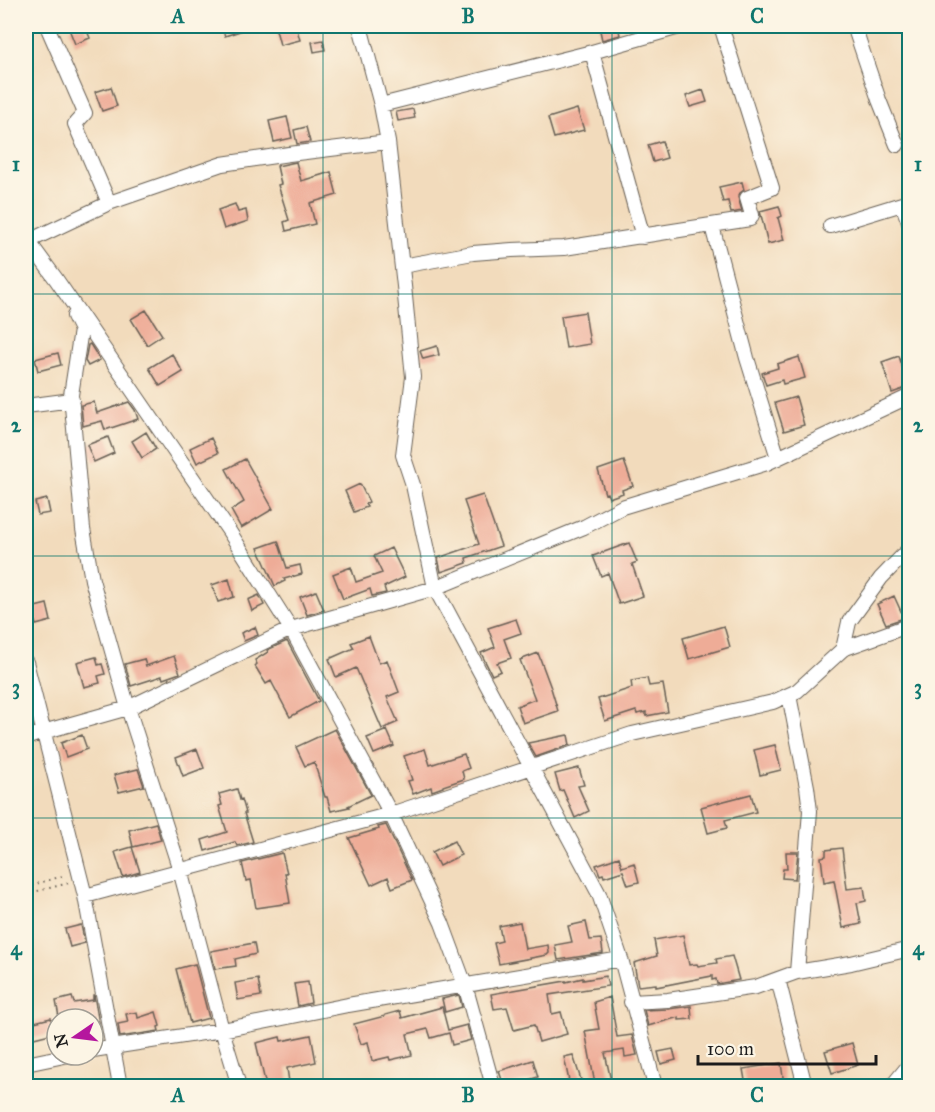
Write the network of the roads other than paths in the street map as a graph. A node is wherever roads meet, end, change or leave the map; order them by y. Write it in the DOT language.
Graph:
graph roads {
  1 [pos="47,26"];
  2 [pos="360,26"];
  3 [pos="683,26"];
  4 [pos="721,26"];
  5 [pos="854,26"];
  6 [pos="592,52"];
  7 [pos="381,105"];
  8 [pos="388,142"];
  9 [pos="897,145"];
  10 [pos="109,203"];
  11 [pos="909,225"];
  12 [pos="712,226"];
  13 [pos="830,226"];
  14 [pos="643,237"];
  15 [pos="27,240"];
  16 [pos="402,266"];
  17 [pos="56,279"];
  18 [pos="909,396"];
  19 [pos="72,400"];
  20 [pos="26,406"];
  21 [pos="777,458"];
  22 [pos="909,548"];
  23 [pos="435,588"];
  24 [pos="909,625"];
  25 [pos="291,629"];
  26 [pos="843,649"];
  27 [pos="26,662"];
  28 [pos="789,694"];
  29 [pos="128,708"];
  30 [pos="43,732"];
  31 [pos="26,738"];
  32 [pos="532,767"];
  33 [pos="391,814"];
  34 [pos="180,870"];
  35 [pos="85,896"];
  36 [pos="909,949"];
  37 [pos="621,959"];
  38 [pos="797,972"];
  39 [pos="778,979"];
  40 [pos="465,985"];
  41 [pos="631,1002"];
  42 [pos="222,1030"];
  43 [pos="113,1046"];
  44 [pos="105,1048"];
  45 [pos="45,1060"];
  46 [pos="26,1064"];
  47 [pos="909,1064"];
  48 [pos="120,1086"];
  49 [pos="239,1086"];
  50 [pos="493,1086"];
  51 [pos="655,1086"];
  52 [pos="805,1086"];
  53 [pos="892,1086"];
  1 -- 10 [label="street"];
  2 -- 7 [label="street"];
  3 -- 6 [label="street"];
  4 -- 12 [label="street"];
  5 -- 9 [label="street"];
  6 -- 7 [label="street"];
  6 -- 14 [label="street"];
  7 -- 8 [label="street"];
  8 -- 10 [label="street"];
  8 -- 16 [label="street"];
  10 -- 15 [label="street"];
  11 -- 13 [label="street"];
  12 -- 14 [label="street"];
  12 -- 21 [label="street"];
  14 -- 16 [label="street"];
  15 -- 17 [label="street"];
  16 -- 23 [label="street"];
  17 -- 19 [label="street"];
  17 -- 25 [label="street"];
  18 -- 21 [label="street"];
  19 -- 20 [label="street"];
  19 -- 29 [label="street"];
  21 -- 23 [label="street"];
  22 -- 26 [label="street"];
  23 -- 25 [label="street"];
  23 -- 32 [label="street"];
  24 -- 26 [label="street"];
  25 -- 29 [label="street"];
  25 -- 33 [label="street"];
  26 -- 28 [label="street"];
  27 -- 30 [label="street"];
  28 -- 32 [label="street"];
  28 -- 38 [label="street"];
  29 -- 30 [label="street"];
  29 -- 34 [label="street"];
  30 -- 31 [label="street"];
  30 -- 35 [label="street"];
  32 -- 33 [label="street"];
  32 -- 37 [label="street"];
  33 -- 34 [label="street"];
  33 -- 40 [label="street"];
  34 -- 35 [label="street"];
  34 -- 42 [label="street"];
  35 -- 43 [label="street"];
  36 -- 38 [label="street"];
  37 -- 40 [label="street"];
  37 -- 41 [label="street"];
  38 -- 39 [label="street"];
  39 -- 41 [label="street"];
  39 -- 52 [label="street"];
  40 -- 42 [label="street"];
  40 -- 50 [label="street"];
  41 -- 51 [label="street"];
  42 -- 43 [label="street"];
  42 -- 49 [label="street"];
  43 -- 44 [label="street"];
  43 -- 48 [label="street"];
  45 -- 46 [label="street"];
  47 -- 53 [label="street"];
}
